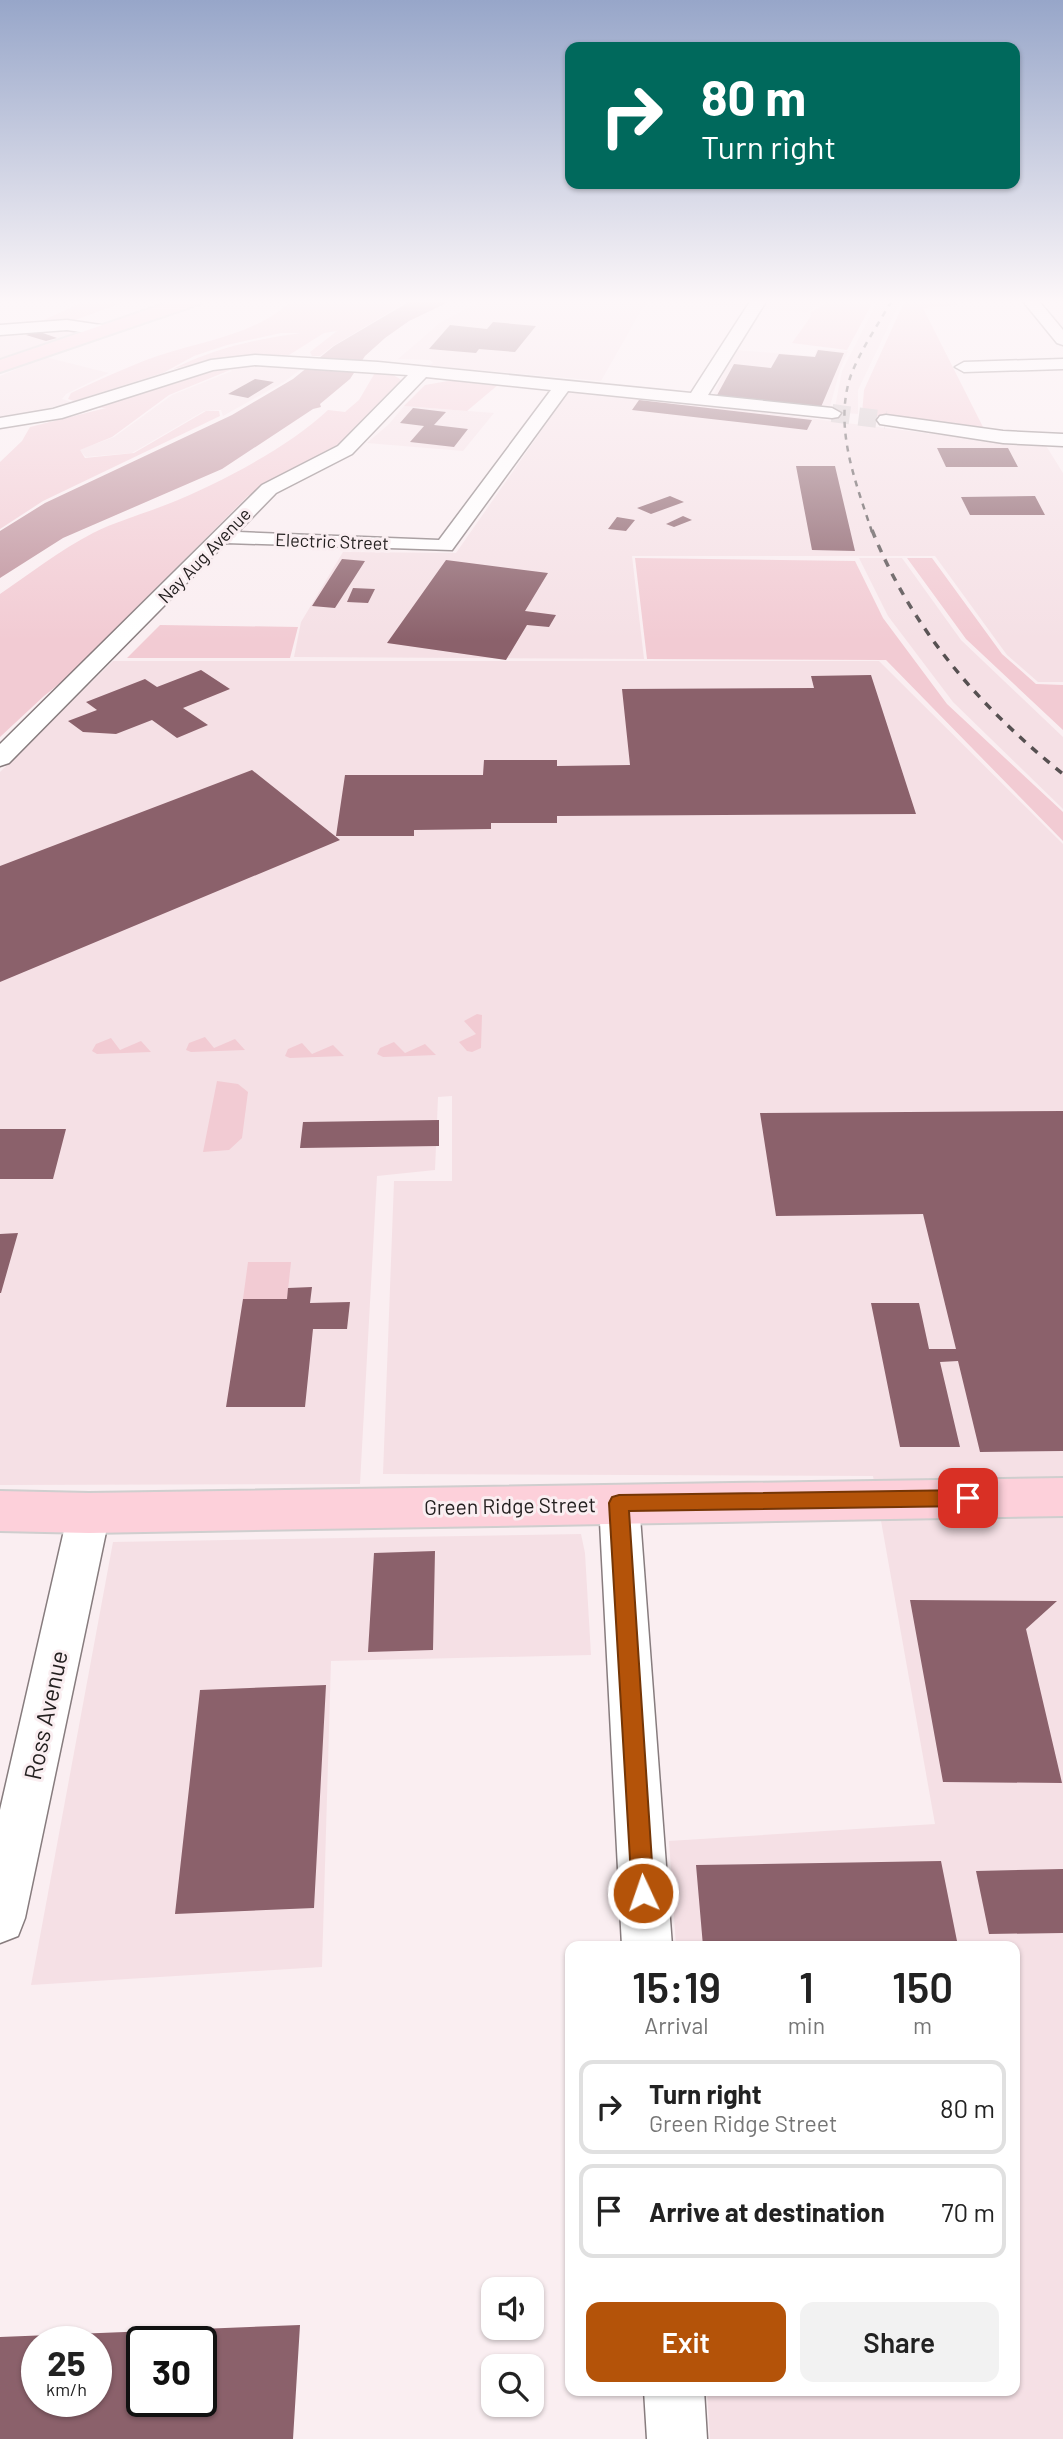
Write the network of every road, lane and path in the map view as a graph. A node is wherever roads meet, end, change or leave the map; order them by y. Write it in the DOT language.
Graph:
graph roads {
  1 [pos="57,414"];
  2 [pos="380,414"];
  3 [pos="542,414"];
  4 [pos="886,420"];
  5 [pos="0,423"];
  6 [pos="1057,440"];
  7 [pos="1063,458"];
  8 [pos="220,537"];
  9 [pos="0,758"];
  10 [pos="1063,1496"];
  11 [pos="619,1503"];
  12 [pos="0,1511"];
  13 [pos="89,1513"];
  14 [pos="0,1918"];
  15 [pos="647,1941"];
  16 [pos="674,2396"];
  17 [pos="677,2439"];
  1 -- 5 [label="street"];
  2 -- 8 [label="street, Nay Aug Avenue"];
  3 -- 8 [label="street, Electric Street"];
  4 -- 6 [label="street"];
  6 -- 7 [label="street"];
  8 -- 9 [label="street, Nay Aug Avenue"];
  10 -- 11 [label="main road, Green Ridge Street"];
  11 -- 13 [label="main road, Green Ridge Street"];
  11 -- 15 [label="street"];
  12 -- 13 [label="main road, Green Ridge Street"];
  13 -- 14 [label="street, Ross Avenue"];
  16 -- 17 [label="street"];
}
